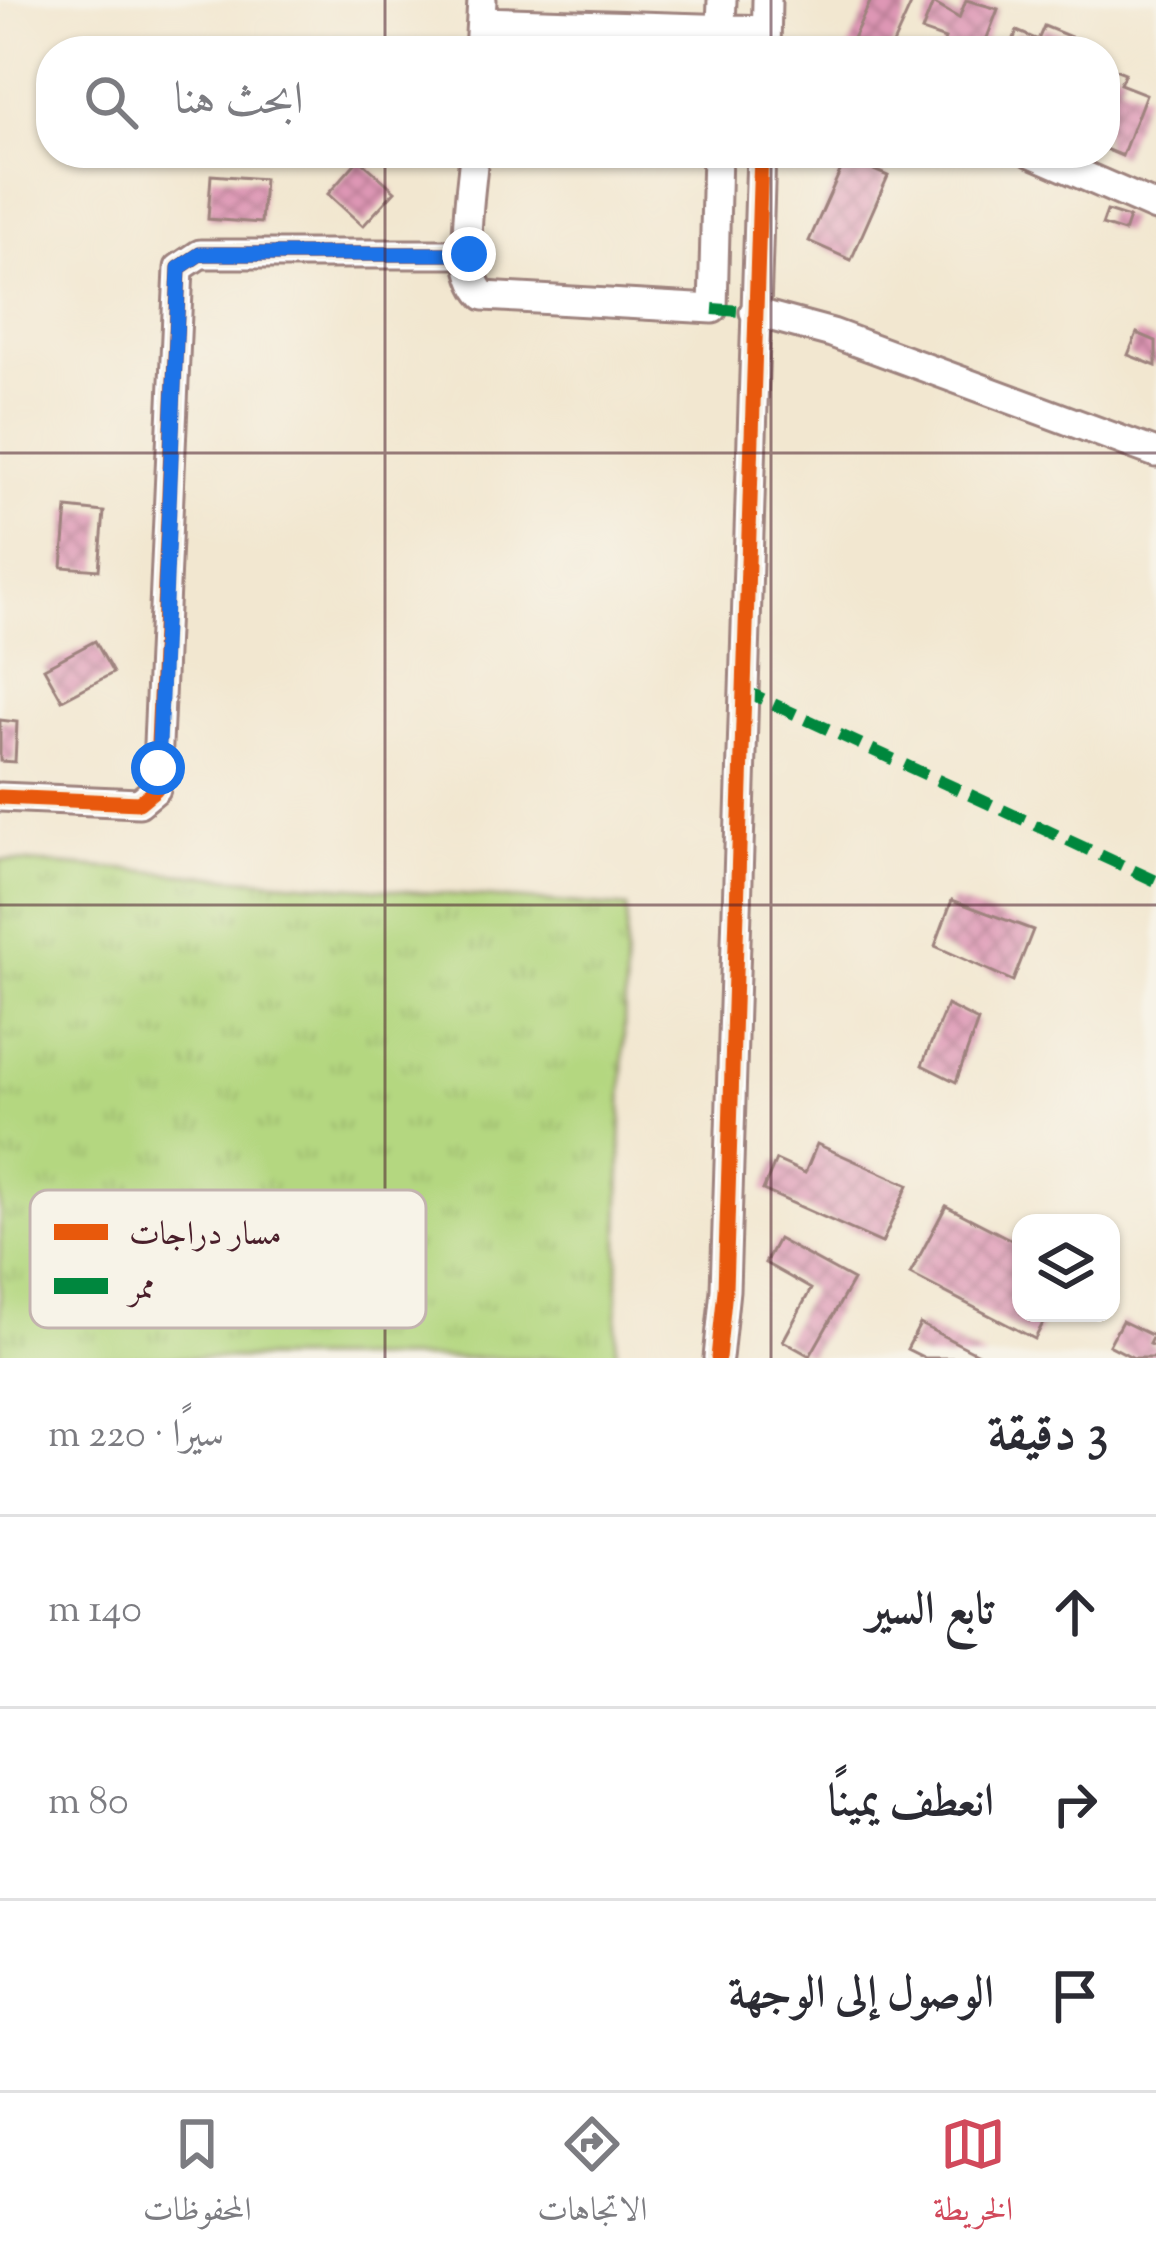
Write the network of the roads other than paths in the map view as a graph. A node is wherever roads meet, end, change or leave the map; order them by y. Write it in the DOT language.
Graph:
graph roads {
  1 [pos="722,0"];
  2 [pos="767,0"];
  3 [pos="481,10"];
  4 [pos="688,36"];
  5 [pos="720,36"];
  6 [pos="766,36"];
  7 [pos="473,168"];
  8 [pos="717,168"];
  9 [pos="760,168"];
  10 [pos="1066,168"];
  11 [pos="1156,207"];
  12 [pos="469,254"];
  13 [pos="754,312"];
  14 [pos="1156,453"];
  15 [pos="0,797"];
  16 [pos="718,1358"];
  1 -- 5 [label="street"];
  2 -- 6 [label="street"];
  3 -- 4 [label="street"];
  7 -- 12 [label="street"];
  8 -- 12 [label="street"];
  9 -- 13 [label="street"];
  10 -- 11 [label="street"];
  12 -- 15 [label="street"];
  13 -- 14 [label="street"];
  13 -- 16 [label="street"];
}
